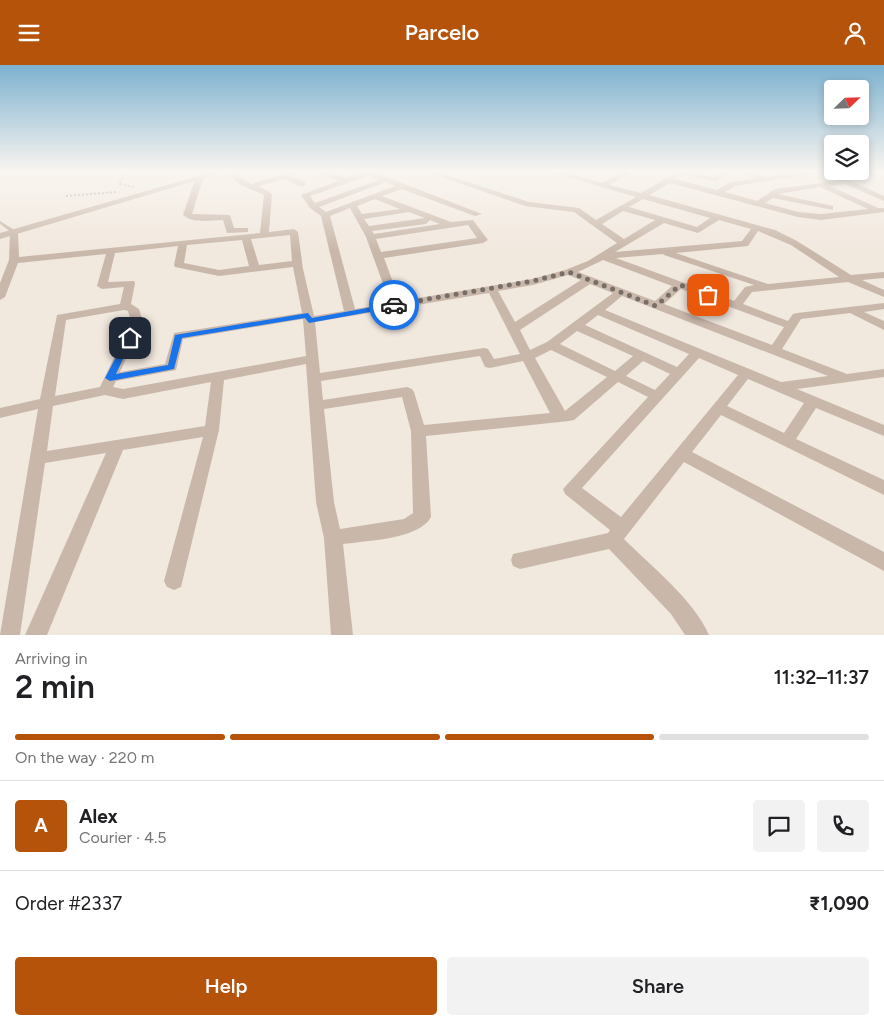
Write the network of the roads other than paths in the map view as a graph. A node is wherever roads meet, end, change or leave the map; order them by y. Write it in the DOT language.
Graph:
graph roads {
  1 [pos="133,198"];
  2 [pos="192,198"];
  3 [pos="268,198"];
  4 [pos="307,198"];
  5 [pos="336,198"];
  6 [pos="371,198"];
  7 [pos="379,198"];
  8 [pos="433,198"];
  9 [pos="511,198"];
  10 [pos="638,198"];
  11 [pos="647,198"];
  12 [pos="735,198"];
  13 [pos="767,198"];
  14 [pos="783,198"];
  15 [pos="810,198"];
  16 [pos="850,198"];
  17 [pos="758,204"];
  18 [pos="352,205"];
  19 [pos="312,206"];
  20 [pos="830,207"];
  21 [pos="622,208"];
  22 [pos="410,209"];
  23 [pos="881,211"];
  24 [pos="478,214"];
  25 [pos="325,215"];
  26 [pos="845,215"];
  27 [pos="358,217"];
  28 [pos="717,217"];
  29 [pos="436,219"];
  30 [pos="662,220"];
  31 [pos="0,222"];
  32 [pos="596,224"];
  33 [pos="451,226"];
  34 [pos="689,228"];
  35 [pos="756,228"];
  36 [pos="643,231"];
  37 [pos="14,232"];
  38 [pos="264,232"];
  39 [pos="368,233"];
  40 [pos="0,236"];
  41 [pos="246,237"];
  42 [pos="622,243"];
  43 [pos="183,244"];
  44 [pos="111,251"];
  45 [pos="662,252"];
  46 [pos="377,256"];
  47 [pos="602,257"];
  48 [pos="14,260"];
  49 [pos="297,263"];
  50 [pos="255,268"];
  51 [pos="569,272"];
  52 [pos="884,275"];
  53 [pos="848,278"];
  54 [pos="590,280"];
  55 [pos="680,285"];
  56 [pos="769,287"];
  57 [pos="492,289"];
  58 [pos="620,293"];
  59 [pos="884,294"];
  60 [pos="0,297"];
  61 [pos="396,305"];
  62 [pos="125,306"];
  63 [pos="656,306"];
  64 [pos="736,306"];
  65 [pos="884,306"];
  66 [pos="852,310"];
  67 [pos="598,311"];
  68 [pos="350,313"];
  69 [pos="309,318"];
  70 [pos="577,326"];
  71 [pos="791,326"];
  72 [pos="884,326"];
  73 [pos="513,329"];
  74 [pos="551,345"];
  75 [pos="774,351"];
  76 [pos="697,353"];
  77 [pos="528,356"];
  78 [pos="641,356"];
  79 [pos="313,359"];
  80 [pos="679,373"];
  81 [pos="746,373"];
  82 [pos="884,373"];
  83 [pos="218,377"];
  84 [pos="617,377"];
  85 [pos="315,378"];
  86 [pos="846,378"];
  87 [pos="107,384"];
  88 [pos="779,387"];
  89 [pos="657,396"];
  90 [pos="813,401"];
  91 [pos="46,403"];
  92 [pos="316,406"];
  93 [pos="718,408"];
  94 [pos="0,413"];
  95 [pos="560,419"];
  96 [pos="212,430"];
  97 [pos="418,431"];
  98 [pos="884,431"];
  99 [pos="787,441"];
  100 [pos="117,445"];
  101 [pos="682,454"];
  102 [pos="37,458"];
  103 [pos="884,488"];
  104 [pos="618,534"];
  105 [pos="333,538"];
  106 [pos="520,560"];
  107 [pos="884,562"];
  108 [pos="174,581"];
  109 [pos="10,635"];
  110 [pos="36,635"];
  111 [pos="342,635"];
  112 [pos="698,635"];
  1 -- 37 [label="street"];
  2 -- 38 [label="street"];
  3 -- 38 [label="street"];
  4 -- 19 [label="street"];
  5 -- 19 [label="street"];
  6 -- 18 [label="street"];
  7 -- 22 [label="street"];
  8 -- 24 [label="street"];
  9 -- 32 [label="street"];
  10 -- 21 [label="street"];
  11 -- 28 [label="street"];
  12 -- 17 [label="street"];
  13 -- 17 [label="street"];
  14 -- 20 [label="street"];
  15 -- 20 [label="street"];
  16 -- 23 [label="street"];
  17 -- 26 [label="street"];
  18 -- 25 [label="street"];
  18 -- 27 [label="street"];
  19 -- 25 [label="street"];
  20 -- 26 [label="street"];
  21 -- 30 [label="street"];
  21 -- 32 [label="street"];
  22 -- 27 [label="street"];
  22 -- 29 [label="street"];
  23 -- 26 [label="street"];
  25 -- 68 [label="street"];
  27 -- 39 [label="street"];
  28 -- 34 [label="street"];
  28 -- 35 [label="street"];
  29 -- 33 [label="street"];
  29 -- 39 [label="street"];
  30 -- 34 [label="street"];
  30 -- 36 [label="street"];
  31 -- 37 [label="lane"];
  32 -- 42 [label="street"];
  33 -- 39 [label="street"];
  33 -- 46 [label="street"];
  34 -- 36 [label="street"];
  35 -- 45 [label="street"];
  35 -- 53 [label="street"];
  36 -- 42 [label="street"];
  37 -- 40 [label="street"];
  37 -- 48 [label="street"];
  38 -- 41 [label="street"];
  38 -- 49 [label="street"];
  39 -- 46 [label="street"];
  41 -- 43 [label="street"];
  41 -- 50 [label="street"];
  42 -- 47 [label="street"];
  43 -- 44 [label="street"];
  43 -- 50 [label="street"];
  44 -- 48 [label="street"];
  44 -- 62 [label="street"];
  45 -- 47 [label="street"];
  45 -- 56 [label="street"];
  46 -- 61 [label="street"];
  47 -- 51 [label="street"];
  47 -- 55 [label="street"];
  48 -- 60 [label="street"];
  49 -- 50 [label="street"];
  49 -- 69 [label="street"];
  51 -- 54 [label="street"];
  51 -- 57 [label="street"];
  52 -- 53 [label="street"];
  53 -- 56 [label="street"];
  53 -- 59 [label="street"];
  54 -- 58 [label="street"];
  54 -- 73 [label="street"];
  55 -- 63 [label="street"];
  55 -- 64 [label="street"];
  56 -- 64 [label="street"];
  57 -- 61 [label="street"];
  57 -- 73 [label="street"];
  58 -- 63 [label="street"];
  58 -- 67 [label="street"];
  61 -- 68 [label="street"];
  62 -- 87 [label="street"];
  62 -- 91 [label="street"];
  63 -- 75 [label="street"];
  64 -- 71 [label="street"];
  65 -- 66 [label="street"];
  66 -- 71 [label="street"];
  66 -- 72 [label="street"];
  67 -- 70 [label="street"];
  67 -- 76 [label="street"];
  68 -- 69 [label="street"];
  69 -- 79 [label="street"];
  69 -- 87 [label="street"];
  70 -- 74 [label="street"];
  70 -- 78 [label="street"];
  71 -- 75 [label="street"];
  73 -- 77 [label="street"];
  74 -- 77 [label="street"];
  74 -- 84 [label="street"];
  75 -- 86 [label="street"];
  76 -- 80 [label="street"];
  76 -- 81 [label="street"];
  77 -- 85 [label="street"];
  77 -- 95 [label="street"];
  78 -- 80 [label="street"];
  78 -- 84 [label="street"];
  79 -- 83 [label="street"];
  79 -- 85 [label="street"];
  80 -- 89 [label="street"];
  81 -- 88 [label="street"];
  81 -- 93 [label="street"];
  82 -- 86 [label="street"];
  83 -- 87 [label="street"];
  83 -- 96 [label="street"];
  84 -- 89 [label="street"];
  84 -- 95 [label="street"];
  85 -- 92 [label="street"];
  86 -- 88 [label="street"];
  87 -- 91 [label="street"];
  88 -- 90 [label="street"];
  89 -- 104 [label="street"];
  90 -- 98 [label="street"];
  90 -- 99 [label="street"];
  91 -- 94 [label="street"];
  91 -- 102 [label="street"];
  92 -- 97 [label="street"];
  92 -- 105 [label="street"];
  93 -- 99 [label="street"];
  93 -- 101 [label="street"];
  95 -- 97 [label="street"];
  96 -- 100 [label="street"];
  96 -- 108 [label="street"];
  97 -- 105 [label="street"];
  99 -- 103 [label="street"];
  100 -- 102 [label="street"];
  100 -- 110 [label="street"];
  101 -- 104 [label="street"];
  101 -- 107 [label="street"];
  102 -- 109 [label="street"];
  104 -- 106 [label="street"];
  104 -- 112 [label="street"];
  105 -- 111 [label="street"];
}
